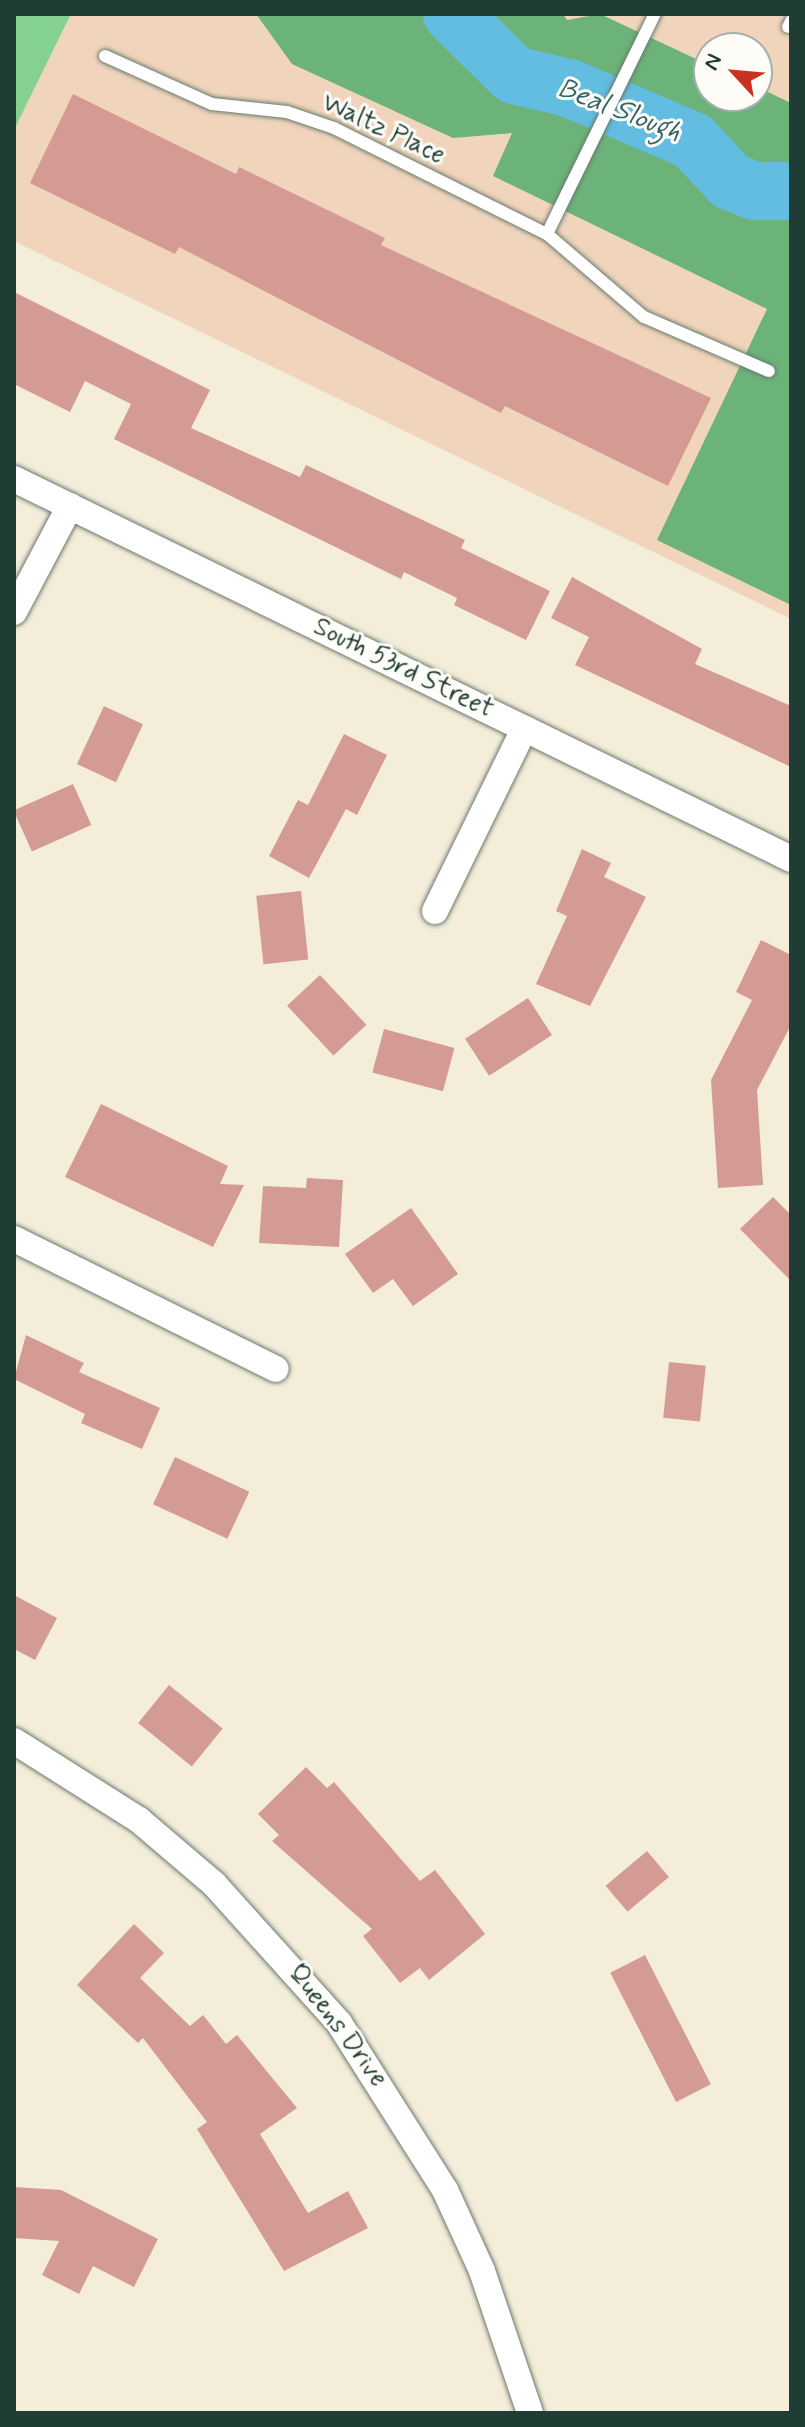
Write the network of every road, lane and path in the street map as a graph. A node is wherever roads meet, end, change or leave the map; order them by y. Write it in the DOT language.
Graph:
graph roads {
  1 [pos="655,14"];
  2 [pos="105,56"];
  3 [pos="547,234"];
  4 [pos="769,371"];
  5 [pos="14,479"];
  6 [pos="70,506"];
  7 [pos="14,612"];
  8 [pos="524,729"];
  9 [pos="791,859"];
  10 [pos="435,911"];
  11 [pos="14,1239"];
  12 [pos="276,1369"];
  13 [pos="14,1741"];
  14 [pos="530,2413"];
  1 -- 3 [label="lane"];
  2 -- 3 [label="lane, Waltz Place"];
  3 -- 4 [label="lane, Waltz Place"];
  5 -- 6 [label="street, South 53rd Street"];
  6 -- 7 [label="street"];
  6 -- 8 [label="street, South 53rd Street"];
  8 -- 9 [label="street, South 53rd Street"];
  8 -- 10 [label="street"];
  11 -- 12 [label="street"];
  13 -- 14 [label="street, Queens Drive"];
}
